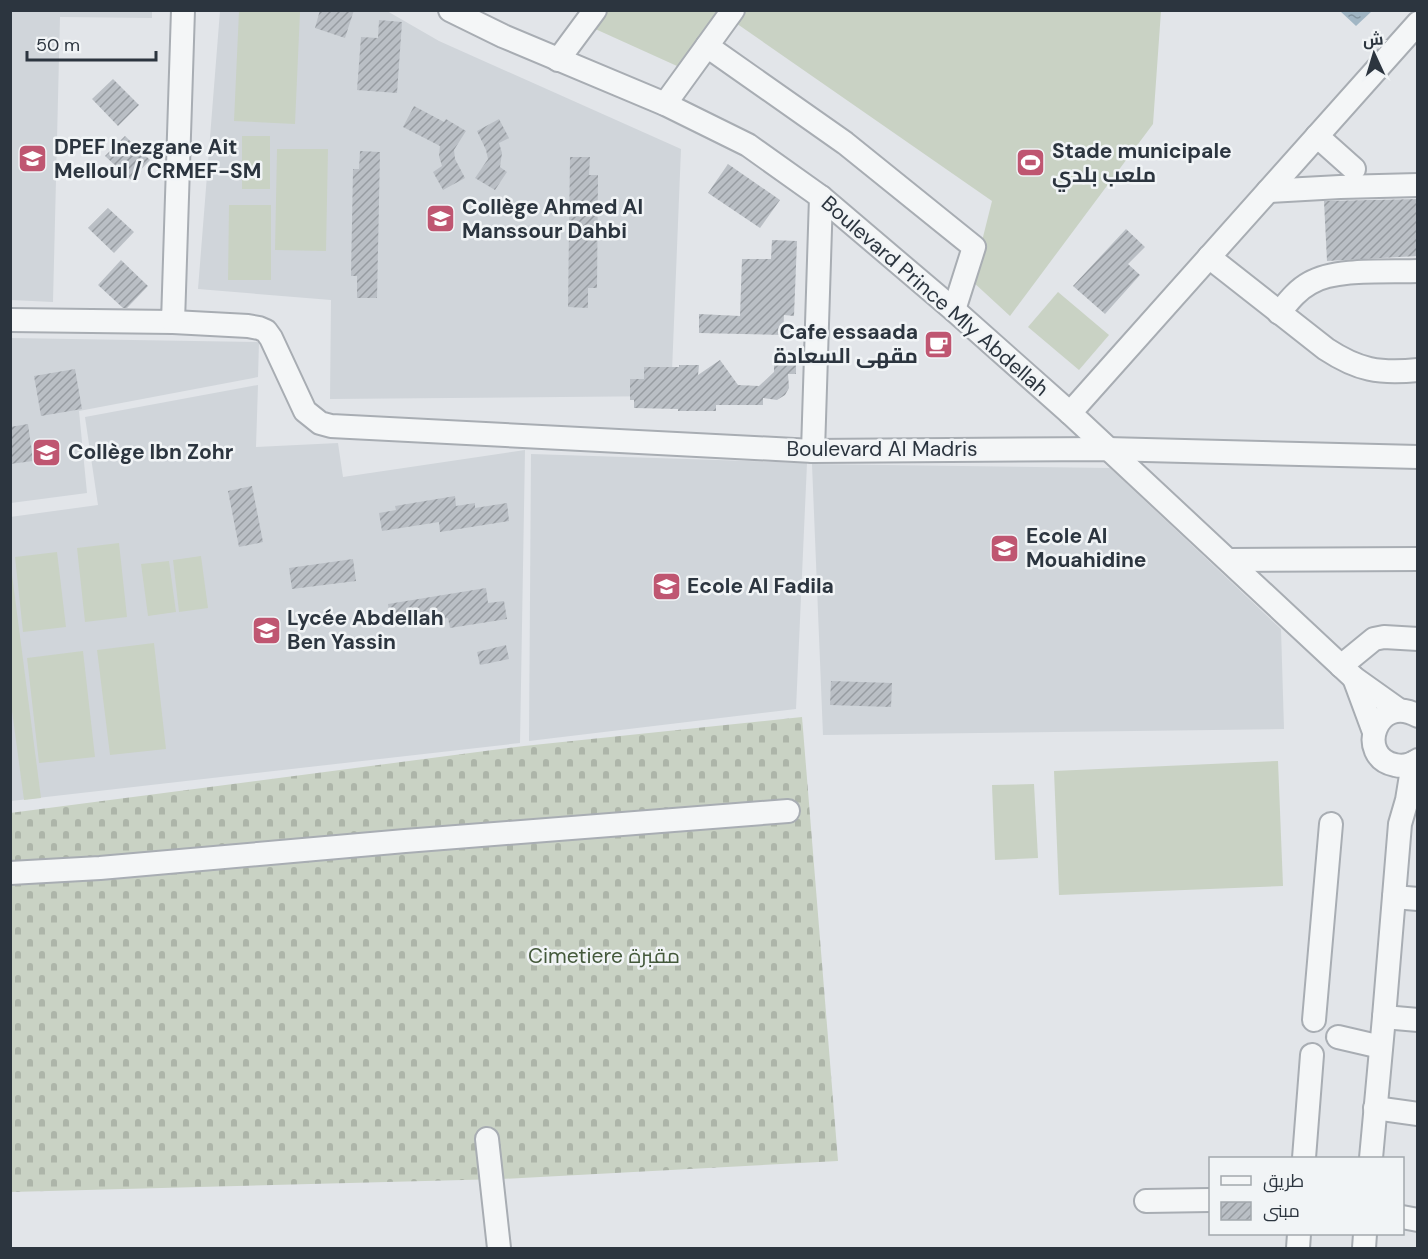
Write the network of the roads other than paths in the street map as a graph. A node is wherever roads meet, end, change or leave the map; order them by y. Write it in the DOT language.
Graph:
graph roads {
  1 [pos="183,10"];
  2 [pos="450,10"];
  3 [pos="595,10"];
  4 [pos="733,10"];
  5 [pos="1413,36"];
  6 [pos="707,46"];
  7 [pos="558,60"];
  8 [pos="665,104"];
  9 [pos="1317,136"];
  10 [pos="1354,169"];
  11 [pos="1418,185"];
  12 [pos="1268,191"];
  13 [pos="821,197"];
  14 [pos="1209,257"];
  15 [pos="1418,271"];
  16 [pos="954,310"];
  17 [pos="1279,313"];
  18 [pos="10,320"];
  19 [pos="173,322"];
  20 [pos="1418,370"];
  21 [pos="1070,414"];
  22 [pos="1107,449"];
  23 [pos="813,451"];
  24 [pos="1418,457"];
  25 [pos="1418,559"];
  26 [pos="1229,560"];
  27 [pos="1418,639"];
  28 [pos="1348,672"];
  29 [pos="1408,713"];
  30 [pos="1374,732"];
  31 [pos="1416,761"];
  32 [pos="1389,763"];
  33 [pos="788,811"];
  34 [pos="1331,824"];
  35 [pos="1400,824"];
  36 [pos="10,873"];
  37 [pos="1394,897"];
  38 [pos="1418,899"];
  39 [pos="1384,1017"];
  40 [pos="1314,1020"];
  41 [pos="1418,1020"];
  42 [pos="1338,1036"];
  43 [pos="1381,1047"];
  44 [pos="1312,1055"];
  45 [pos="1375,1108"];
  46 [pos="1418,1113"];
  47 [pos="487,1139"];
  48 [pos="1305,1157"];
  49 [pos="1371,1157"];
  50 [pos="1209,1200"];
  51 [pos="1146,1201"];
  52 [pos="499,1248"];
  1 -- 19 [label="street"];
  2 -- 7 [label="street, Boulevard Prince Mly Abdellah"];
  3 -- 7 [label="street"];
  4 -- 6 [label="street"];
  5 -- 9 [label="street"];
  6 -- 8 [label="street"];
  6 -- 16 [label="street"];
  7 -- 8 [label="street, Boulevard Prince Mly Abdellah"];
  8 -- 13 [label="street, Boulevard Prince Mly Abdellah"];
  9 -- 10 [label="street"];
  9 -- 12 [label="street"];
  11 -- 12 [label="street"];
  12 -- 14 [label="street"];
  13 -- 16 [label="street, Boulevard Prince Mly Abdellah"];
  13 -- 23 [label="street"];
  14 -- 17 [label="street"];
  14 -- 21 [label="street"];
  15 -- 17 [label="street"];
  16 -- 21 [label="street, Boulevard Prince Mly Abdellah"];
  17 -- 20 [label="street"];
  18 -- 19 [label="street"];
  19 -- 23 [label="street, Boulevard Al Madris"];
  21 -- 22 [label="street, Boulevard Prince Mly Abdellah"];
  22 -- 23 [label="street, Boulevard Al Madris"];
  22 -- 24 [label="street, Boulevard Al Madris"];
  22 -- 26 [label="street, Boulevard Prince Mly Abdellah"];
  25 -- 26 [label="street"];
  26 -- 28 [label="street, Boulevard Prince Mly Abdellah"];
  27 -- 28 [label="street"];
  28 -- 29 [label="street, Boulevard Prince Mly Abdellah"];
  28 -- 30 [label="street, Boulevard Prince Mly Abdellah"];
  29 -- 30 [label="street"];
  30 -- 32 [label="street, Boulevard Prince Mly Abdellah"];
  31 -- 32 [label="street"];
  31 -- 35 [label="street"];
  32 -- 35 [label="street"];
  33 -- 36 [label="street"];
  34 -- 40 [label="street"];
  35 -- 37 [label="street"];
  37 -- 38 [label="street"];
  37 -- 39 [label="street"];
  39 -- 41 [label="street"];
  39 -- 43 [label="street"];
  42 -- 43 [label="street"];
  43 -- 45 [label="street"];
  44 -- 48 [label="street"];
  45 -- 46 [label="street"];
  45 -- 49 [label="street"];
  47 -- 52 [label="street"];
  50 -- 51 [label="street"];
}
